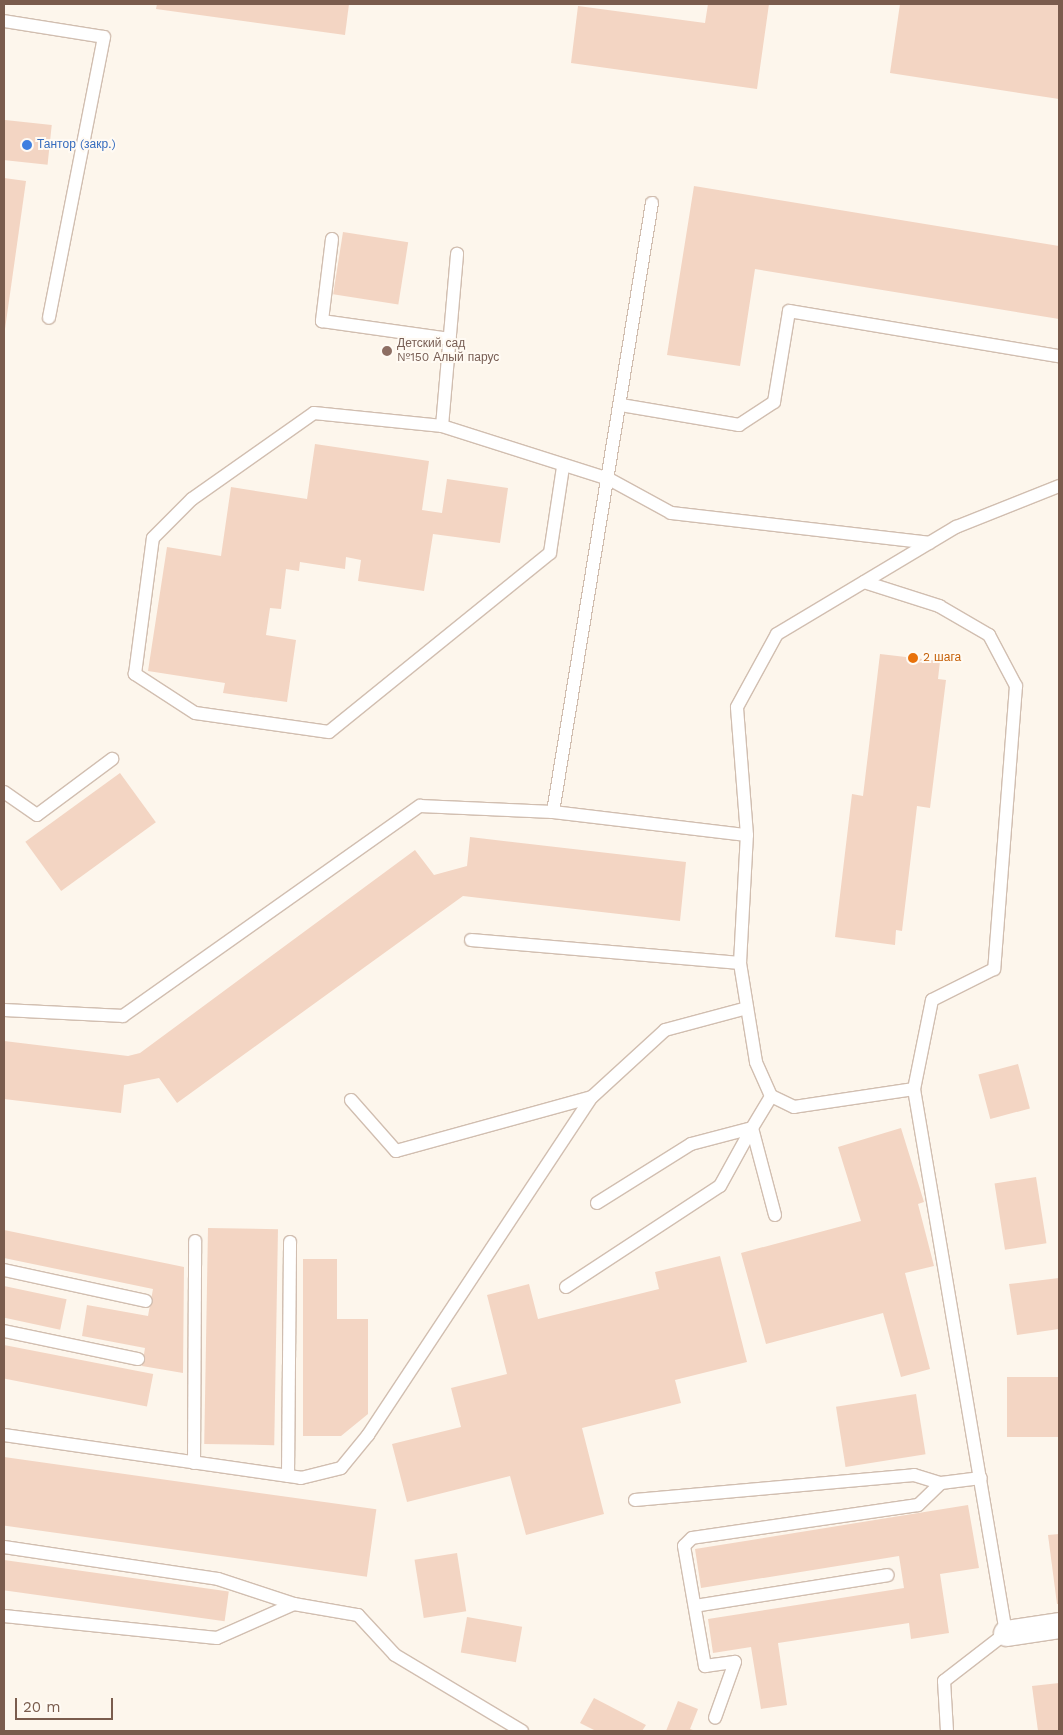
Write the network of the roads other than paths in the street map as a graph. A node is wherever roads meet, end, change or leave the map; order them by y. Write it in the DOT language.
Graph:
graph roads {
  1 [pos="4,21"];
  2 [pos="652,203"];
  3 [pos="332,239"];
  4 [pos="457,254"];
  5 [pos="49,318"];
  6 [pos="450,339"];
  7 [pos="1059,356"];
  8 [pos="622,405"];
  9 [pos="442,426"];
  10 [pos="563,467"];
  11 [pos="609,479"];
  12 [pos="1059,486"];
  13 [pos="930,543"];
  14 [pos="864,582"];
  15 [pos="112,760"];
  16 [pos="4,792"];
  17 [pos="553,812"];
  18 [pos="747,835"];
  19 [pos="471,940"];
  20 [pos="740,963"];
  21 [pos="747,1008"];
  22 [pos="4,1010"];
  23 [pos="914,1089"];
  24 [pos="770,1096"];
  25 [pos="592,1097"];
  26 [pos="351,1100"];
  27 [pos="752,1128"];
  28 [pos="597,1203"];
  29 [pos="775,1215"];
  30 [pos="195,1241"];
  31 [pos="290,1242"];
  32 [pos="4,1270"];
  33 [pos="566,1287"];
  34 [pos="146,1300"];
  35 [pos="4,1330"];
  36 [pos="138,1359"];
  37 [pos="4,1435"];
  38 [pos="194,1462"];
  39 [pos="288,1476"];
  40 [pos="981,1478"];
  41 [pos="941,1483"];
  42 [pos="635,1500"];
  43 [pos="4,1547"];
  44 [pos="888,1575"];
  45 [pos="294,1604"];
  46 [pos="695,1606"];
  47 [pos="4,1616"];
  48 [pos="1059,1625"];
  49 [pos="1006,1633"];
  50 [pos="715,1718"];
  51 [pos="522,1731"];
  52 [pos="947,1731"];
  1 -- 5 [label="lane"];
  2 -- 8 [label="lane"];
  3 -- 6 [label="lane"];
  4 -- 6 [label="lane"];
  6 -- 9 [label="lane"];
  7 -- 8 [label="lane"];
  8 -- 11 [label="lane"];
  9 -- 10 [label="lane"];
  9 -- 10 [label="lane"];
  10 -- 11 [label="lane"];
  11 -- 13 [label="lane"];
  11 -- 17 [label="lane"];
  12 -- 13 [label="lane"];
  13 -- 14 [label="lane"];
  14 -- 18 [label="lane"];
  14 -- 23 [label="lane"];
  15 -- 16 [label="lane"];
  17 -- 18 [label="lane"];
  17 -- 22 [label="lane"];
  18 -- 20 [label="lane"];
  19 -- 20 [label="lane"];
  20 -- 21 [label="lane"];
  21 -- 24 [label="lane"];
  21 -- 25 [label="lane"];
  23 -- 24 [label="lane"];
  23 -- 40 [label="lane"];
  24 -- 27 [label="lane"];
  25 -- 26 [label="lane"];
  25 -- 39 [label="lane"];
  27 -- 28 [label="lane"];
  27 -- 29 [label="lane"];
  27 -- 33 [label="lane"];
  30 -- 38 [label="lane"];
  31 -- 39 [label="lane"];
  32 -- 34 [label="lane"];
  35 -- 36 [label="lane"];
  37 -- 38 [label="lane"];
  38 -- 39 [label="lane"];
  40 -- 41 [label="lane"];
  40 -- 49 [label="lane"];
  41 -- 42 [label="lane"];
  41 -- 46 [label="lane"];
  43 -- 45 [label="lane"];
  44 -- 46 [label="lane"];
  45 -- 47 [label="lane"];
  45 -- 51 [label="lane"];
  46 -- 50 [label="lane"];
  48 -- 49 [label="street"];
  49 -- 52 [label="lane"];
}
